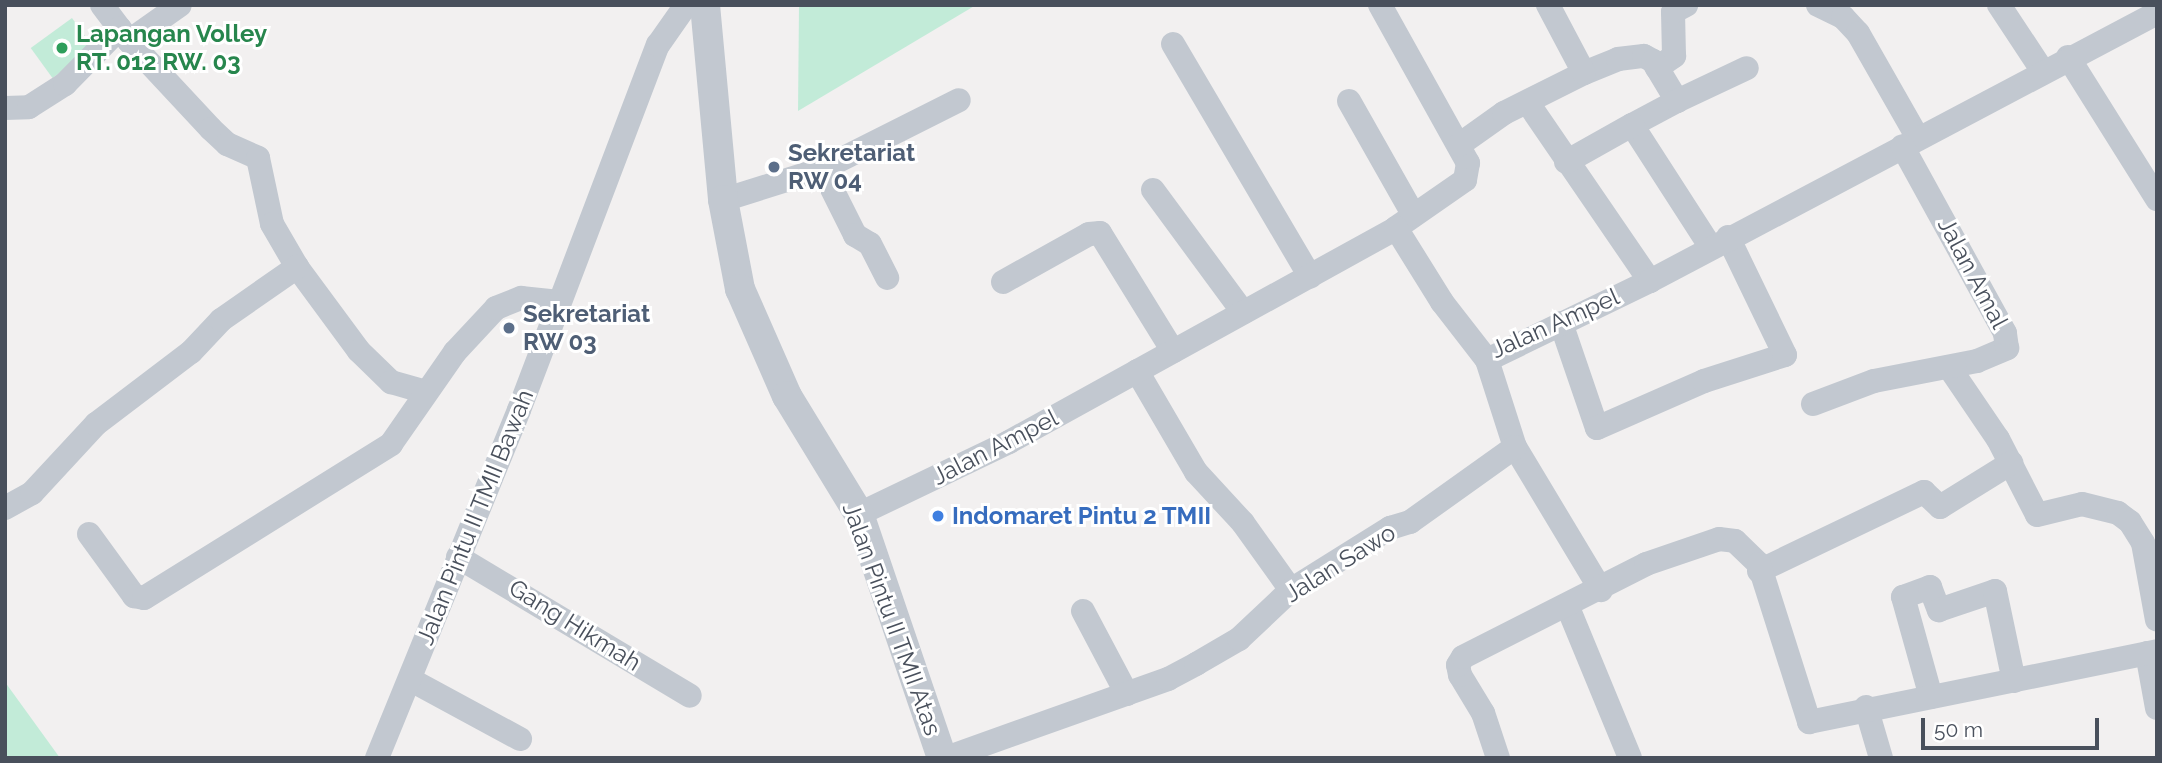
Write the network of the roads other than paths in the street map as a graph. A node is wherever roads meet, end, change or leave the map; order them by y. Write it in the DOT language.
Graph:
graph roads {
  1 [pos="102,5"];
  2 [pos="180,5"];
  3 [pos="686,5"];
  4 [pos="705,5"];
  5 [pos="1380,5"];
  6 [pos="1548,5"];
  7 [pos="1686,5"];
  8 [pos="1818,5"];
  9 [pos="1999,5"];
  10 [pos="2157,13"];
  11 [pos="124,35"];
  12 [pos="1172,44"];
  13 [pos="2068,58"];
  14 [pos="1657,68"];
  15 [pos="1747,68"];
  16 [pos="2042,70"];
  17 [pos="1584,73"];
  18 [pos="959,100"];
  19 [pos="1349,101"];
  20 [pos="1677,101"];
  21 [pos="1528,103"];
  22 [pos="5,108"];
  23 [pos="1632,125"];
  24 [pos="1910,142"];
  25 [pos="1459,145"];
  26 [pos="1566,162"];
  27 [pos="822,169"];
  28 [pos="1153,190"];
  29 [pos="2157,199"];
  30 [pos="723,200"];
  31 [pos="1405,221"];
  32 [pos="1719,242"];
  33 [pos="297,267"];
  34 [pos="1310,277"];
  35 [pos="887,278"];
  36 [pos="1650,281"];
  37 [pos="1003,282"];
  38 [pos="556,302"];
  39 [pos="1243,312"];
  40 [pos="1561,323"];
  41 [pos="1173,351"];
  42 [pos="1487,360"];
  43 [pos="1949,367"];
  44 [pos="1137,371"];
  45 [pos="425,392"];
  46 [pos="1813,404"];
  47 [pos="1515,447"];
  48 [pos="2011,463"];
  49 [pos="5,508"];
  50 [pos="859,514"];
  51 [pos="89,534"];
  52 [pos="458,557"];
  53 [pos="1759,571"];
  54 [pos="1291,590"];
  55 [pos="1601,590"];
  56 [pos="1567,605"];
  57 [pos="1083,611"];
  58 [pos="2157,620"];
  59 [pos="2152,652"];
  60 [pos="411,680"];
  61 [pos="2014,681"];
  62 [pos="1127,694"];
  63 [pos="690,696"];
  64 [pos="1931,697"];
  65 [pos="1866,707"];
  66 [pos="2157,708"];
  67 [pos="520,739"];
  68 [pos="1495,757"];
  69 [pos="377,758"];
  70 [pos="944,758"];
  71 [pos="1630,758"];
  72 [pos="1881,758"];
  1 -- 11 [label="street"];
  2 -- 11 [label="street"];
  3 -- 38 [label="street, Jalan Pintu II TMII Bawah"];
  4 -- 30 [label="street, Jalan Pintu II TMII Atas"];
  5 -- 25 [label="street"];
  6 -- 17 [label="street"];
  7 -- 14 [label="street"];
  8 -- 24 [label="street"];
  9 -- 16 [label="street"];
  10 -- 13 [label="street, Jalan Ampel"];
  11 -- 22 [label="street"];
  11 -- 33 [label="street"];
  12 -- 34 [label="street"];
  13 -- 16 [label="street, Jalan Ampel"];
  13 -- 29 [label="street"];
  14 -- 17 [label="street"];
  14 -- 20 [label="street"];
  15 -- 20 [label="street"];
  16 -- 24 [label="street, Jalan Ampel"];
  17 -- 21 [label="street"];
  18 -- 27 [label="street"];
  19 -- 31 [label="street"];
  20 -- 23 [label="street"];
  21 -- 25 [label="street"];
  21 -- 26 [label="street"];
  23 -- 26 [label="street"];
  23 -- 32 [label="street"];
  24 -- 32 [label="street, Jalan Ampel"];
  24 -- 43 [label="street, Jalan Amal"];
  25 -- 31 [label="street"];
  26 -- 36 [label="street"];
  27 -- 30 [label="street"];
  27 -- 35 [label="street"];
  28 -- 39 [label="street"];
  30 -- 50 [label="street, Jalan Pintu II TMII Atas"];
  31 -- 34 [label="street, Jalan Ampel"];
  31 -- 42 [label="street, Jalan Ampel"];
  32 -- 36 [label="street, Jalan Ampel"];
  32 -- 40 [label="street"];
  33 -- 45 [label="street"];
  33 -- 49 [label="street"];
  34 -- 39 [label="street, Jalan Ampel"];
  36 -- 40 [label="street, Jalan Ampel"];
  37 -- 41 [label="street"];
  38 -- 45 [label="street"];
  38 -- 52 [label="street, Jalan Pintu II TMII Bawah"];
  39 -- 41 [label="street, Jalan Ampel"];
  40 -- 42 [label="street, Jalan Ampel"];
  41 -- 44 [label="street, Jalan Ampel"];
  42 -- 47 [label="street"];
  43 -- 46 [label="street"];
  43 -- 48 [label="street"];
  44 -- 50 [label="street, Jalan Ampel"];
  44 -- 54 [label="street"];
  45 -- 51 [label="street"];
  47 -- 54 [label="street, Jalan Sawo"];
  47 -- 55 [label="street"];
  48 -- 53 [label="street"];
  48 -- 58 [label="street"];
  50 -- 70 [label="street, Jalan Pintu II TMII Atas"];
  52 -- 60 [label="street, Jalan Pintu II TMII Bawah"];
  52 -- 63 [label="street, Gang Hikmah"];
  53 -- 55 [label="street"];
  53 -- 65 [label="street"];
  54 -- 62 [label="street, Jalan Sawo"];
  55 -- 56 [label="street"];
  56 -- 68 [label="street"];
  56 -- 71 [label="street"];
  57 -- 62 [label="street"];
  59 -- 61 [label="street"];
  59 -- 66 [label="street"];
  60 -- 67 [label="street"];
  60 -- 69 [label="street, Jalan Pintu II TMII Bawah"];
  61 -- 64 [label="street"];
  61 -- 64 [label="street"];
  62 -- 70 [label="street, Jalan Sawo"];
  64 -- 65 [label="street"];
  65 -- 72 [label="street"];
}
